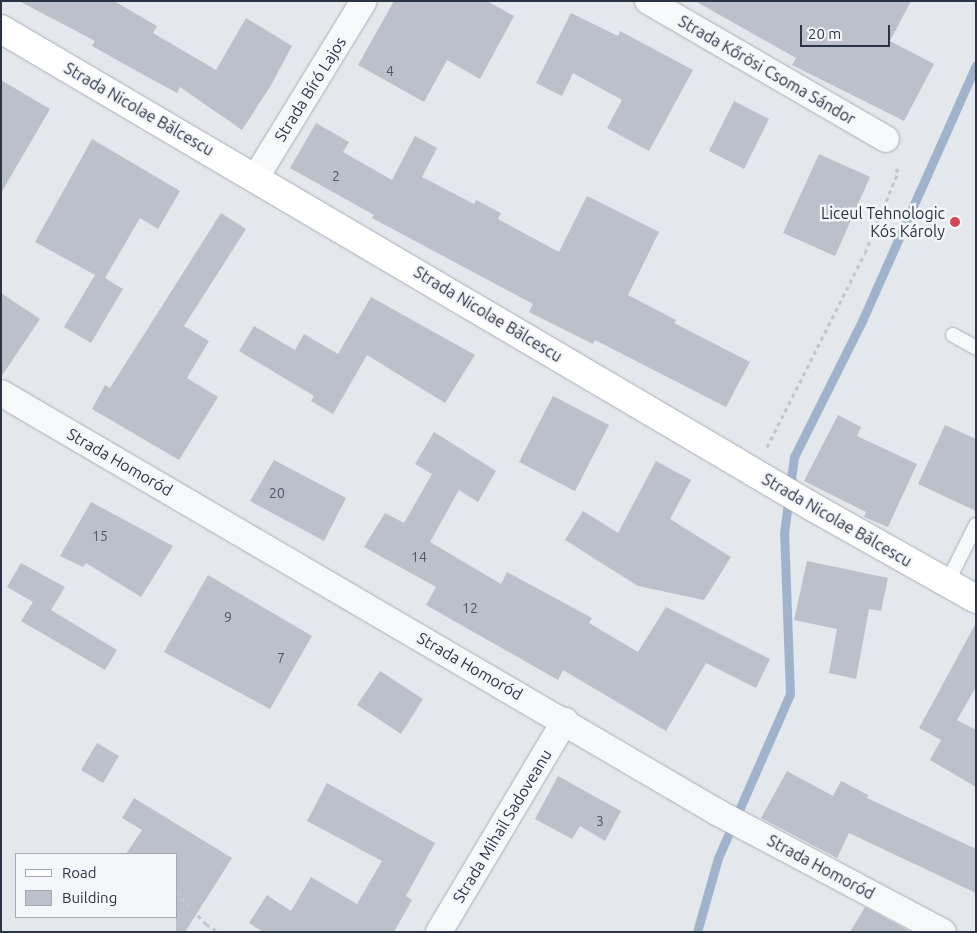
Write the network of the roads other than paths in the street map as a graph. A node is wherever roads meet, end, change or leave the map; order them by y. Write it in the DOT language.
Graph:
graph roads {
  1 [pos="364,1"];
  2 [pos="648,1"];
  3 [pos="1,29"];
  4 [pos="886,139"];
  5 [pos="256,177"];
  6 [pos="952,335"];
  7 [pos="976,348"];
  8 [pos="1,393"];
  9 [pos="976,525"];
  10 [pos="947,583"];
  11 [pos="976,599"];
  12 [pos="565,721"];
  13 [pos="439,932"];
  14 [pos="943,932"];
  1 -- 5 [label="street, Strada Bíró Lajos"];
  2 -- 4 [label="street, Strada Kőrösi Csoma Sándor"];
  3 -- 5 [label="main road, Strada Nicolae Bălcescu"];
  5 -- 10 [label="main road, Strada Nicolae Bălcescu"];
  6 -- 7 [label="lane"];
  8 -- 12 [label="street, Strada Homoród"];
  9 -- 10 [label="lane"];
  10 -- 11 [label="main road, Strada Nicolae Bălcescu"];
  12 -- 13 [label="street, Strada Mihail Sadoveanu"];
  12 -- 14 [label="street, Strada Homoród"];
}
